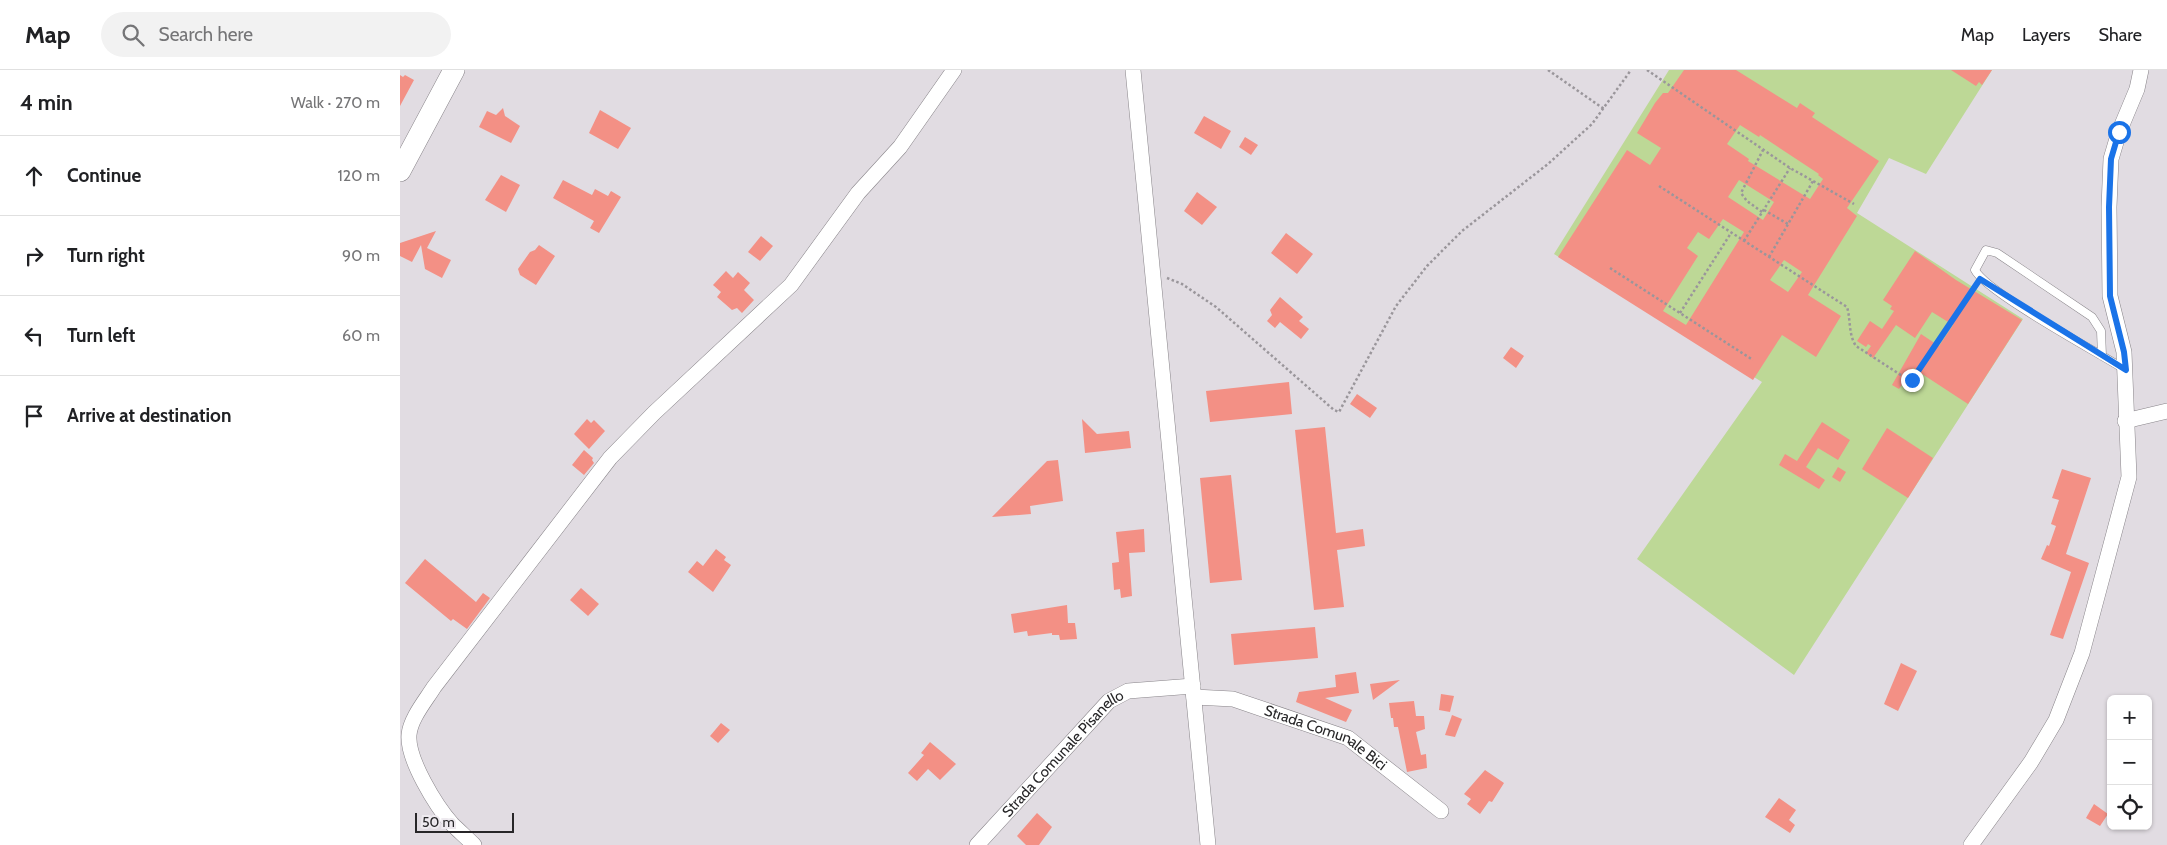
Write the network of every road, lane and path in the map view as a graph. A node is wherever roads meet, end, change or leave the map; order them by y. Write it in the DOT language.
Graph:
graph roads {
  1 [pos="454,70"];
  2 [pos="954,70"];
  3 [pos="1134,70"];
  4 [pos="1548,70"];
  5 [pos="1632,70"];
  6 [pos="1647,70"];
  7 [pos="2141,70"];
  8 [pos="1604,109"];
  9 [pos="1763,150"];
  10 [pos="1790,168"];
  11 [pos="400,172"];
  12 [pos="1813,181"];
  13 [pos="1658,186"];
  14 [pos="1854,204"];
  15 [pos="1763,211"];
  16 [pos="1788,224"];
  17 [pos="1731,233"];
  18 [pos="1744,241"];
  19 [pos="1769,257"];
  20 [pos="1610,268"];
  21 [pos="1154,272"];
  22 [pos="1980,279"];
  23 [pos="1680,313"];
  24 [pos="2102,356"];
  25 [pos="1753,360"];
  26 [pos="2126,370"];
  27 [pos="2167,411"];
  28 [pos="2125,421"];
  29 [pos="1193,691"];
  30 [pos="1441,811"];
  31 [pos="474,845"];
  32 [pos="977,845"];
  33 [pos="1208,845"];
  34 [pos="1971,845"];
  1 -- 11 [label="main road"];
  2 -- 31 [label="street"];
  3 -- 21 [label="street"];
  4 -- 8 [label="path"];
  5 -- 8 [label="path"];
  6 -- 9 [label="path"];
  7 -- 26 [label="street"];
  8 -- 21 [label="path"];
  9 -- 10 [label="path"];
  9 -- 15 [label="path"];
  10 -- 12 [label="path"];
  10 -- 15 [label="path"];
  12 -- 14 [label="path"];
  12 -- 16 [label="path"];
  13 -- 17 [label="path"];
  15 -- 16 [label="path"];
  15 -- 18 [label="path"];
  16 -- 19 [label="path"];
  17 -- 18 [label="path"];
  17 -- 23 [label="path"];
  18 -- 19 [label="path"];
  19 -- 22 [label="path"];
  20 -- 23 [label="path"];
  21 -- 29 [label="street"];
  22 -- 24 [label="lane"];
  22 -- 24 [label="lane"];
  23 -- 25 [label="path"];
  24 -- 26 [label="lane"];
  26 -- 28 [label="street"];
  27 -- 28 [label="street"];
  28 -- 34 [label="street"];
  29 -- 30 [label="street, Strada Comunale Bici"];
  29 -- 32 [label="street, Strada Comunale Pisanello"];
  29 -- 33 [label="street"];
}
